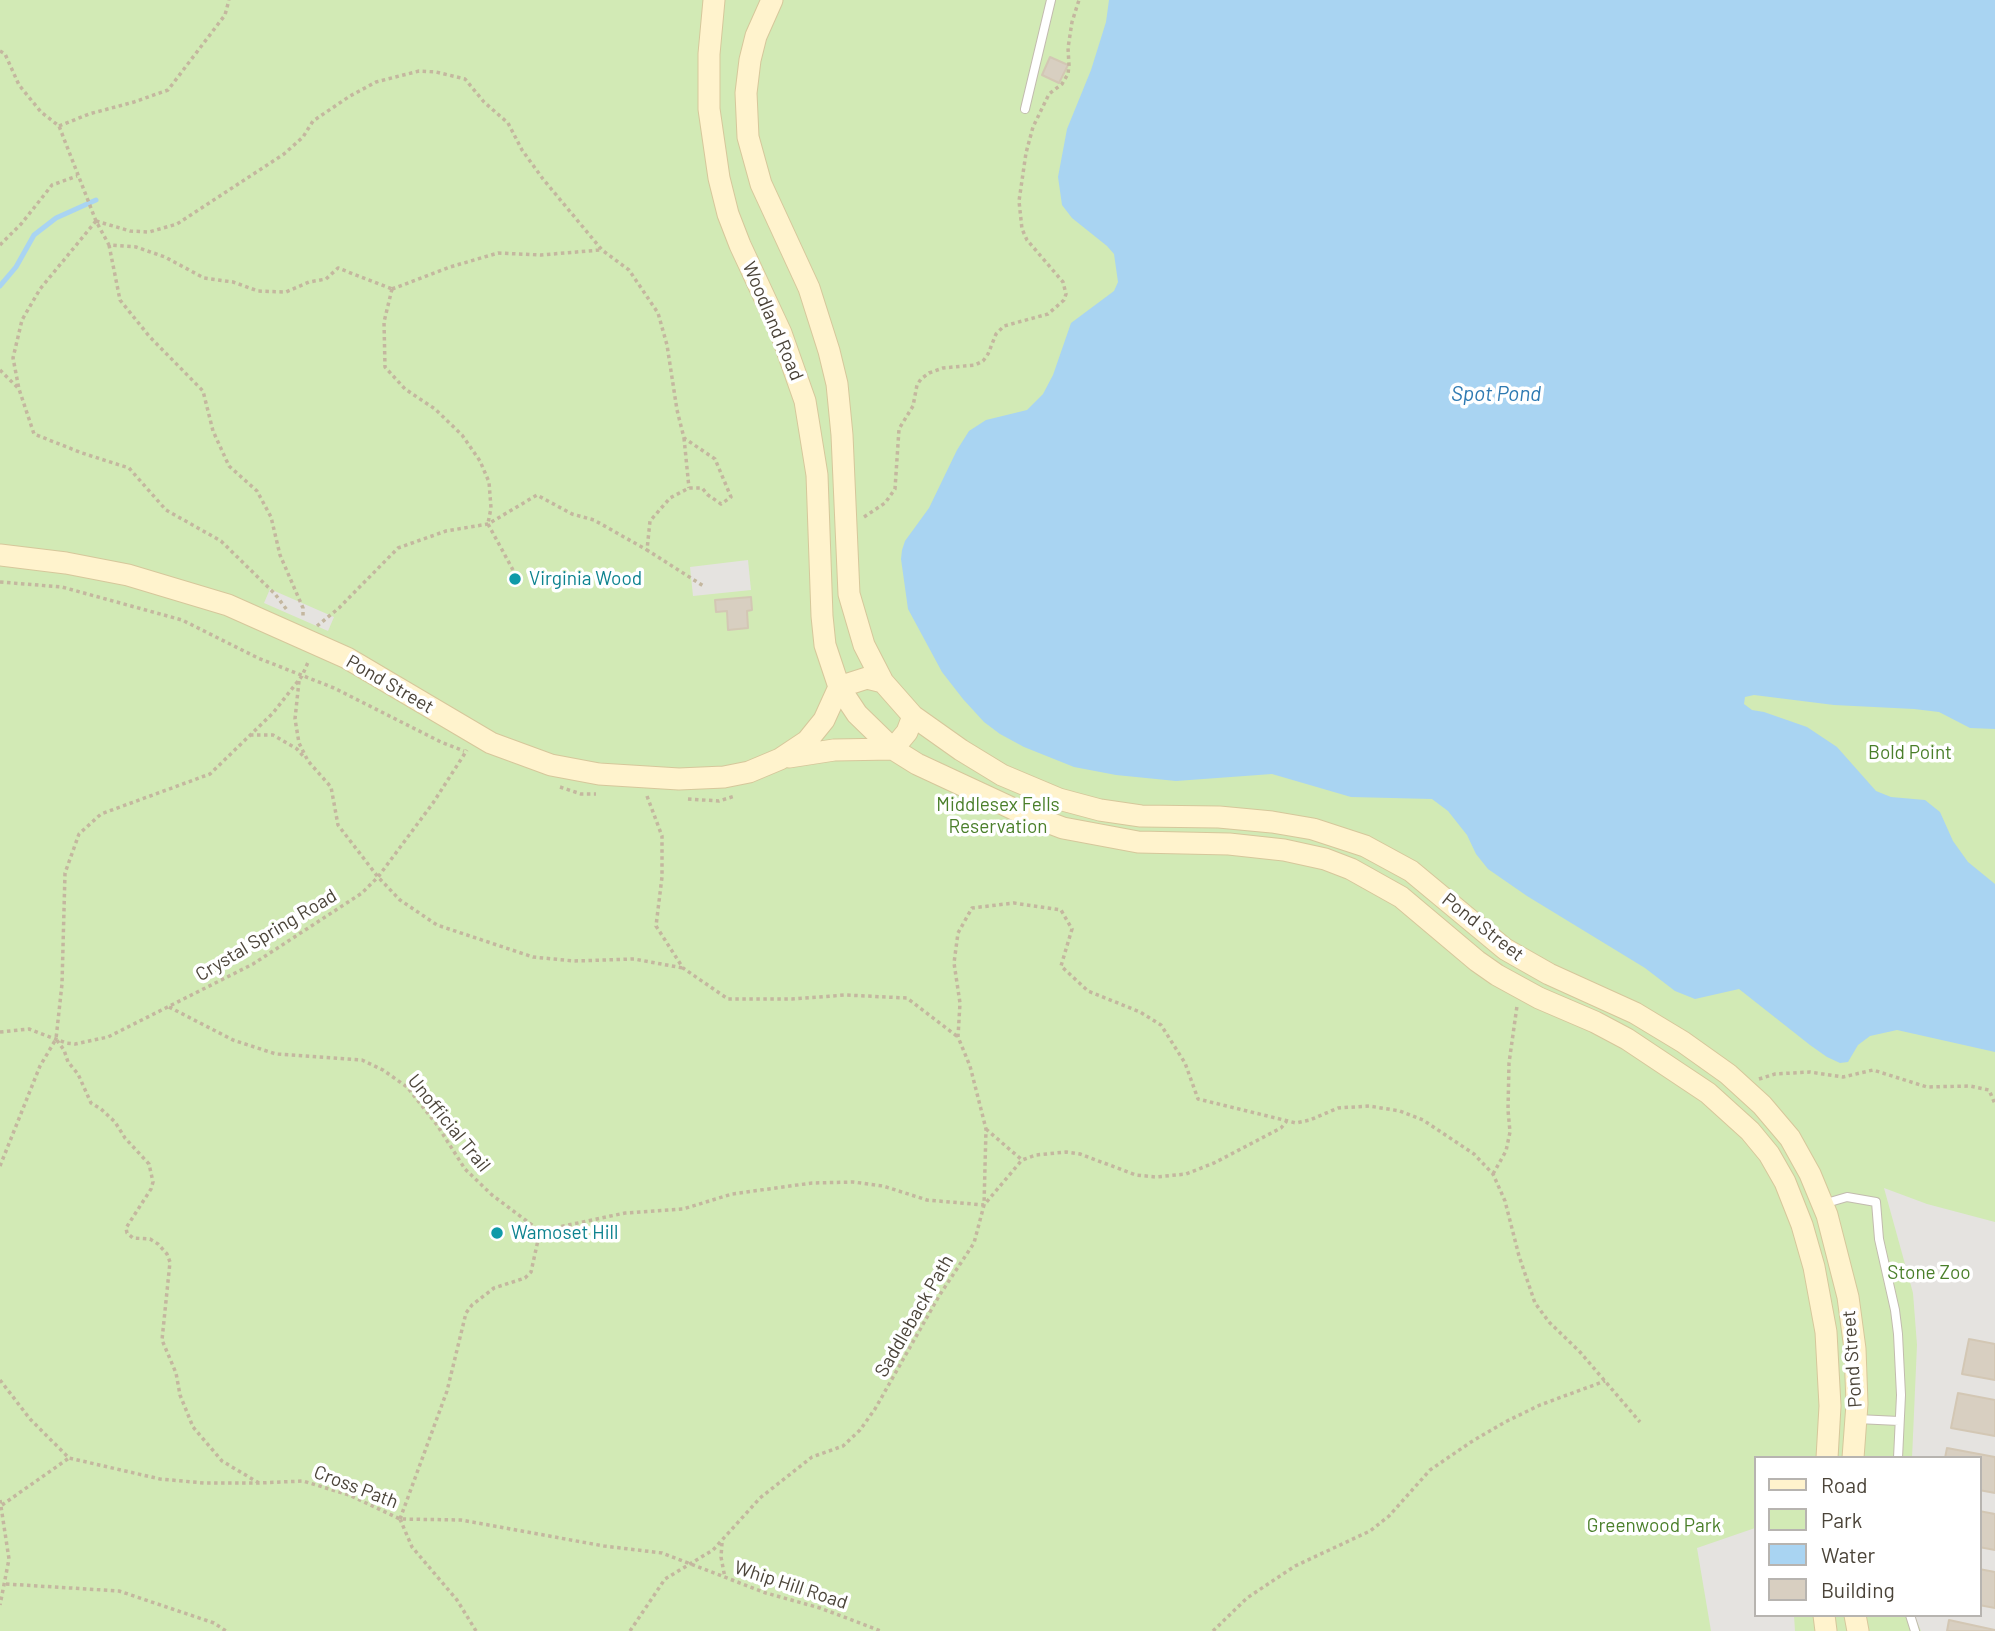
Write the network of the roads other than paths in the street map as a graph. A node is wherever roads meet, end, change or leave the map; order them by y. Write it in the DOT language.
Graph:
graph roads {
  1 [pos="714,0"];
  2 [pos="772,0"];
  3 [pos="1051,0"];
  4 [pos="1025,110"];
  5 [pos="0,555"];
  6 [pos="883,682"];
  7 [pos="839,687"];
  8 [pos="913,716"];
  9 [pos="893,749"];
  10 [pos="780,759"];
  11 [pos="1823,1203"];
  12 [pos="1857,1419"];
  13 [pos="1899,1421"];
  14 [pos="1827,1456"];
  15 [pos="1853,1456"];
  16 [pos="1898,1456"];
  1 -- 7 [label="main road, Woodland Road"];
  2 -- 6 [label="main road, Woodland Road"];
  3 -- 4 [label="lane"];
  5 -- 10 [label="main road, Pond Street"];
  6 -- 7 [label="main road"];
  6 -- 8 [label="main road, Pond Street"];
  7 -- 9 [label="main road, Woodland Road"];
  7 -- 10 [label="main road, Pond Street"];
  8 -- 9 [label="main road"];
  8 -- 11 [label="main road, Pond Street"];
  9 -- 10 [label="main road, Pond Street"];
  9 -- 14 [label="main road, Pond Street"];
  11 -- 12 [label="main road, Pond Street"];
  11 -- 13 [label="lane"];
  12 -- 13 [label="lane"];
  12 -- 15 [label="main road, Pond Street"];
  13 -- 16 [label="lane"];
}
